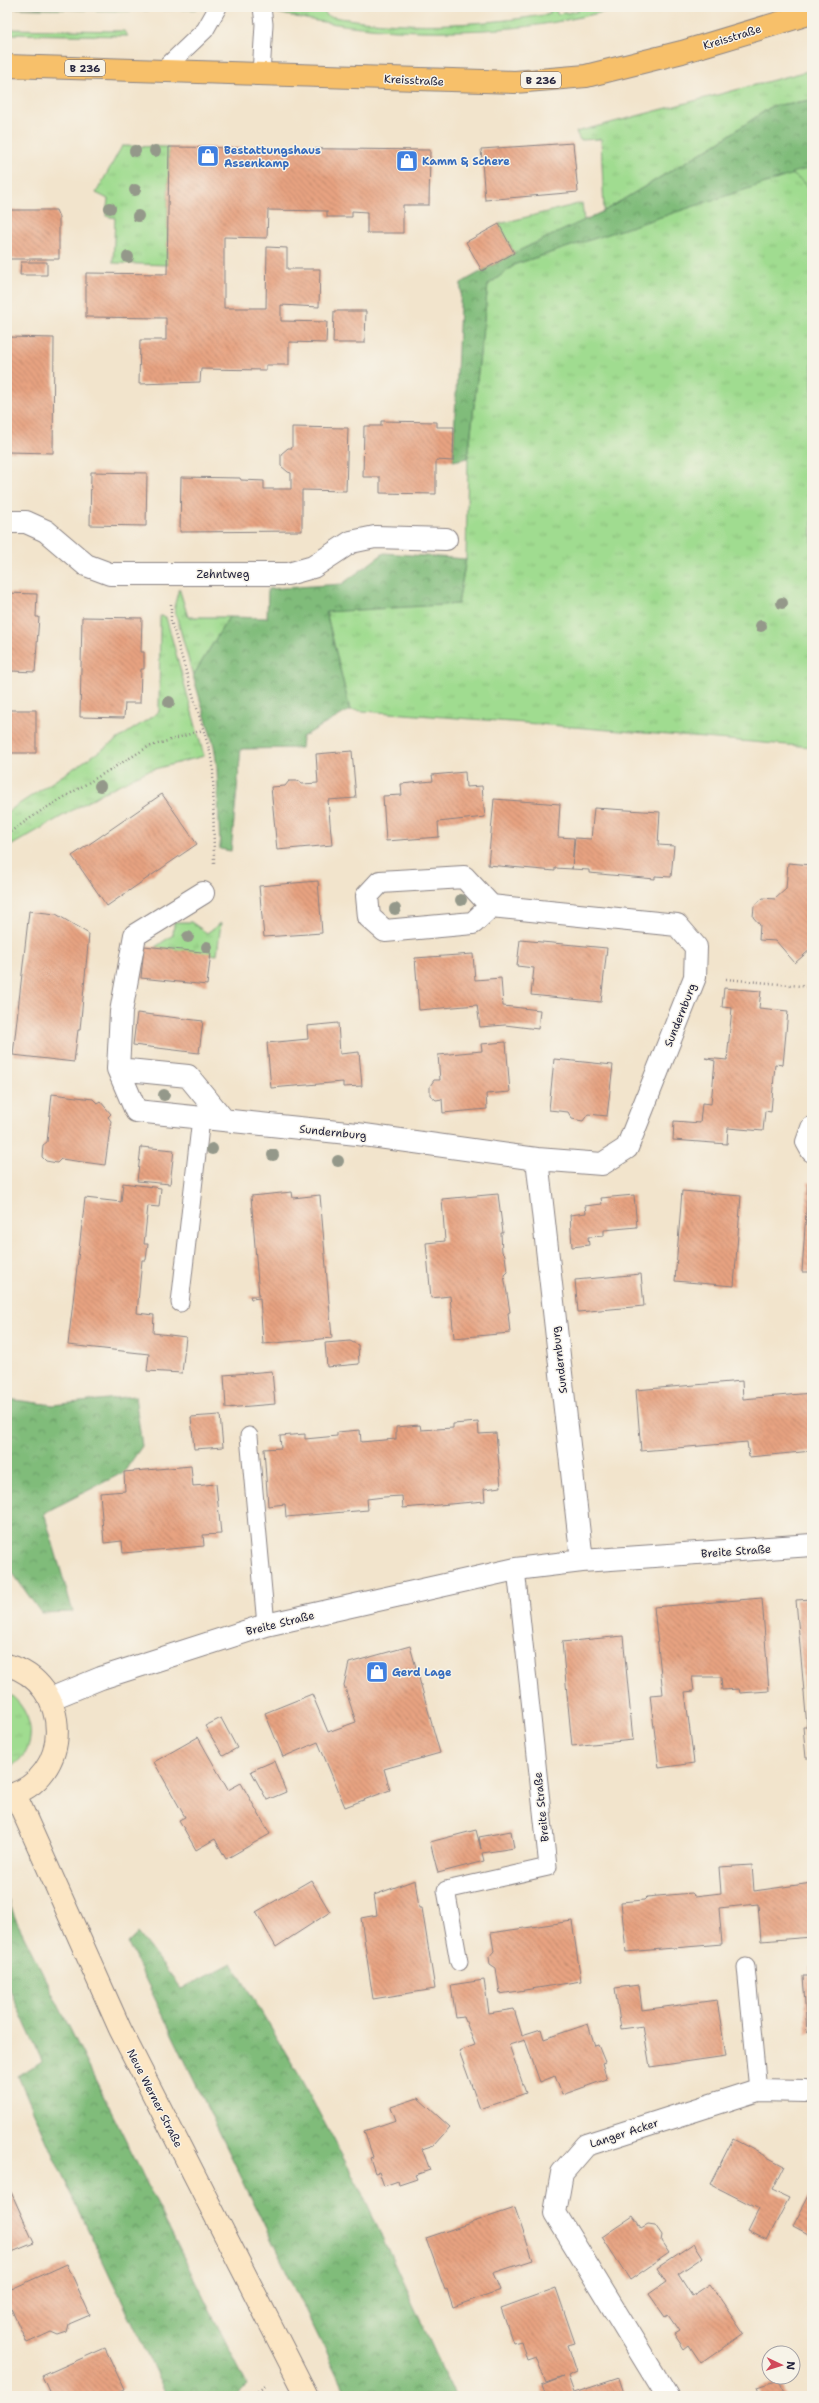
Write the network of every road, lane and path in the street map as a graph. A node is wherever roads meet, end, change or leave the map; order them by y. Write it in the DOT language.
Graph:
graph roads {
  1 [pos="218,7"];
  2 [pos="262,7"];
  3 [pos="812,13"];
  4 [pos="7,66"];
  5 [pos="164,70"];
  6 [pos="261,74"];
  7 [pos="7,522"];
  8 [pos="446,539"];
  9 [pos="170,574"];
  10 [pos="203,730"];
  11 [pos="7,834"];
  12 [pos="203,893"];
  13 [pos="491,906"];
  14 [pos="696,976"];
  15 [pos="812,987"];
  16 [pos="118,1069"];
  17 [pos="201,1118"];
  18 [pos="224,1120"];
  19 [pos="812,1128"];
  20 [pos="812,1150"];
  21 [pos="537,1159"];
  22 [pos="180,1303"];
  23 [pos="249,1436"];
  24 [pos="812,1545"];
  25 [pos="582,1561"];
  26 [pos="516,1569"];
  27 [pos="266,1625"];
  28 [pos="7,1665"];
  29 [pos="50,1699"];
  30 [pos="11,1795"];
  31 [pos="459,1962"];
  32 [pos="746,1967"];
  33 [pos="758,2090"];
  34 [pos="805,2091"];
  35 [pos="307,2396"];
  36 [pos="667,2396"];
  1 -- 5 [label="lane"];
  2 -- 6 [label="lane"];
  3 -- 6 [label="main road, Kreisstraße / B 236"];
  4 -- 5 [label="main road, Kreisstraße / B 236"];
  5 -- 6 [label="main road, Kreisstraße / B 236"];
  7 -- 9 [label="street, Zehntweg"];
  8 -- 9 [label="street, Zehntweg"];
  9 -- 10 [label="path"];
  10 -- 11 [label="path"];
  10 -- 12 [label="path"];
  12 -- 16 [label="street, Sundernburg"];
  13 -- 13 [label="street"];
  13 -- 14 [label="street, Sundernburg"];
  14 -- 15 [label="path"];
  14 -- 21 [label="street, Sundernburg"];
  16 -- 17 [label="street, Sundernburg"];
  16 -- 18 [label="street"];
  17 -- 18 [label="street, Sundernburg"];
  17 -- 22 [label="lane"];
  18 -- 21 [label="street, Sundernburg"];
  19 -- 20 [label="street"];
  21 -- 25 [label="street, Sundernburg"];
  23 -- 27 [label="lane"];
  24 -- 25 [label="street, Breite Straße"];
  25 -- 26 [label="street, Breite Straße"];
  26 -- 27 [label="street, Breite Straße"];
  26 -- 31 [label="lane, Breite Straße"];
  27 -- 29 [label="street, Breite Straße"];
  28 -- 29 [label="main road"];
  29 -- 30 [label="main road"];
  30 -- 35 [label="main road, Neue Werner Straße"];
  32 -- 33 [label="lane"];
  33 -- 34 [label="street, Langer Acker"];
  33 -- 36 [label="street, Langer Acker"];
}
